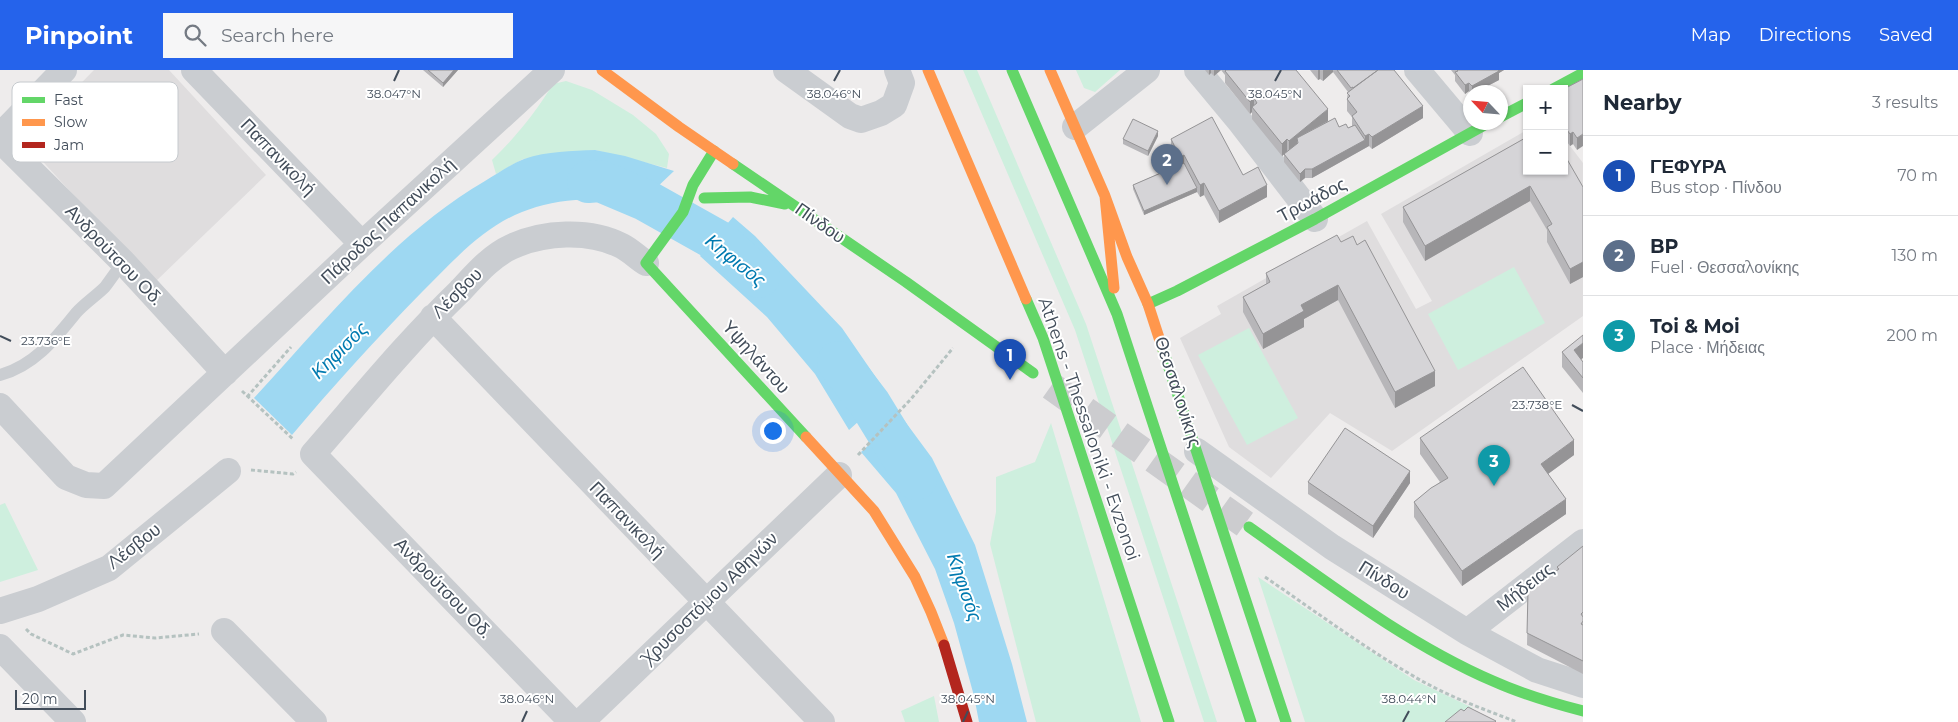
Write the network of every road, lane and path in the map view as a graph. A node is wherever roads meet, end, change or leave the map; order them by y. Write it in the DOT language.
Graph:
graph roads {
  1 [pos="64,70"];
  2 [pos="194,70"];
  3 [pos="552,70"];
  4 [pos="786,70"];
  5 [pos="897,70"];
  6 [pos="928,70"];
  7 [pos="1012,70"];
  8 [pos="1050,70"];
  9 [pos="1147,70"];
  10 [pos="1197,70"];
  11 [pos="1418,70"];
  12 [pos="603,71"];
  13 [pos="1583,73"];
  14 [pos="52,82"];
  15 [pos="1560,85"];
  16 [pos="1523,105"];
  17 [pos="1463,112"];
  18 [pos="1508,113"];
  19 [pos="12,124"];
  20 [pos="679,127"];
  21 [pos="1075,127"];
  22 [pos="1476,130"];
  23 [pos="0,136"];
  24 [pos="0,140"];
  25 [pos="688,149"];
  26 [pos="714,151"];
  27 [pos="12,152"];
  28 [pos="22,162"];
  29 [pos="690,163"];
  30 [pos="715,184"];
  31 [pos="693,186"];
  32 [pos="1104,196"];
  33 [pos="704,198"];
  34 [pos="800,209"];
  35 [pos="683,212"];
  36 [pos="1314,219"];
  37 [pos="362,244"];
  38 [pos="123,262"];
  39 [pos="646,263"];
  40 [pos="1148,304"];
  41 [pos="1116,314"];
  42 [pos="433,317"];
  43 [pos="970,328"];
  44 [pos="225,373"];
  45 [pos="1033,373"];
  46 [pos="0,375"];
  47 [pos="251,400"];
  48 [pos="0,406"];
  49 [pos="289,437"];
  50 [pos="1197,451"];
  51 [pos="313,454"];
  52 [pos="228,471"];
  53 [pos="839,475"];
  54 [pos="1249,527"];
  55 [pos="1583,542"];
  56 [pos="706,602"];
  57 [pos="2,611"];
  58 [pos="224,631"];
  59 [pos="1467,632"];
  60 [pos="0,647"];
  61 [pos="1424,675"];
  62 [pos="1423,681"];
  63 [pos="1583,685"];
  64 [pos="1583,711"];
  65 [pos="72,722"];
  66 [pos="314,722"];
  67 [pos="572,722"];
  68 [pos="581,722"];
  69 [pos="822,722"];
  70 [pos="966,722"];
  71 [pos="1169,722"];
  72 [pos="1251,722"];
  73 [pos="1286,722"];
  1 -- 14 [label="street"];
  2 -- 37 [label="street, Παπανικολή"];
  3 -- 37 [label="street, Πάροδος Παπανικολή"];
  4 -- 5 [label="street"];
  6 -- 71 [label="main road, Athens - Thessaloniki - Evzonoi"];
  7 -- 41 [label="main road"];
  8 -- 21 [label="main road, Θεσσαλονίκης"];
  9 -- 21 [label="street"];
  10 -- 36 [label="street"];
  11 -- 17 [label="street"];
  12 -- 20 [label="main road, Πίνδου"];
  13 -- 15 [label="main road"];
  16 -- 18 [label="main road"];
  19 -- 23 [label="street"];
  20 -- 25 [label="main road"];
  20 -- 26 [label="main road, Πίνδου"];
  21 -- 32 [label="main road, Θεσσαλονίκης"];
  22 -- 36 [label="main road, Τρωάδος"];
  24 -- 27 [label="street, Ανδρούτσου Οδ."];
  26 -- 31 [label="main road"];
  26 -- 34 [label="main road, Πίνδου"];
  28 -- 38 [label="street, Ανδρούτσου Οδ."];
  29 -- 31 [label="main road"];
  30 -- 33 [label="main road"];
  31 -- 35 [label="main road"];
  32 -- 40 [label="main road, Θεσσαλονίκης"];
  32 -- 41 [label="main road"];
  33 -- 34 [label="main road"];
  33 -- 35 [label="main road"];
  34 -- 43 [label="main road, Πίνδου"];
  35 -- 39 [label="main road"];
  36 -- 40 [label="main road, Τρωάδος"];
  37 -- 44 [label="street, Πάροδος Παπανικολή"];
  38 -- 44 [label="street, Ανδρούτσου Οδ."];
  38 -- 46 [label="lane"];
  39 -- 42 [label="street, Λέσβου"];
  39 -- 53 [label="main road, Υψηλάντου"];
  40 -- 50 [label="main road, Θεσσαλονίκης"];
  41 -- 72 [label="main road"];
  42 -- 51 [label="street, Λέσβου"];
  42 -- 56 [label="street, Παπανικολή"];
  43 -- 45 [label="main road, Πίνδου"];
  43 -- 53 [label="path"];
  44 -- 48 [label="street, Πάροδος Παπανικολή"];
  47 -- 49 [label="path"];
  50 -- 59 [label="street, Πίνδου"];
  50 -- 73 [label="main road, Θεσσαλονίκης"];
  51 -- 52 [label="path"];
  51 -- 67 [label="street, Ανδρούτσου Οδ."];
  52 -- 57 [label="street, Λέσβου"];
  53 -- 56 [label="street, Χρυσοστόμου Αθηνών"];
  53 -- 70 [label="main road, Υψηλάντου"];
  54 -- 64 [label="main road, Πίνδου"];
  55 -- 59 [label="street, Μήδειας"];
  56 -- 68 [label="street, Χρυσοστόμου Αθηνών"];
  56 -- 69 [label="street, Παπανικολή"];
  57 -- 58 [label="path"];
  58 -- 66 [label="street"];
  59 -- 63 [label="street, Πίνδου"];
  60 -- 65 [label="street"];
  61 -- 62 [label="path"];
}
